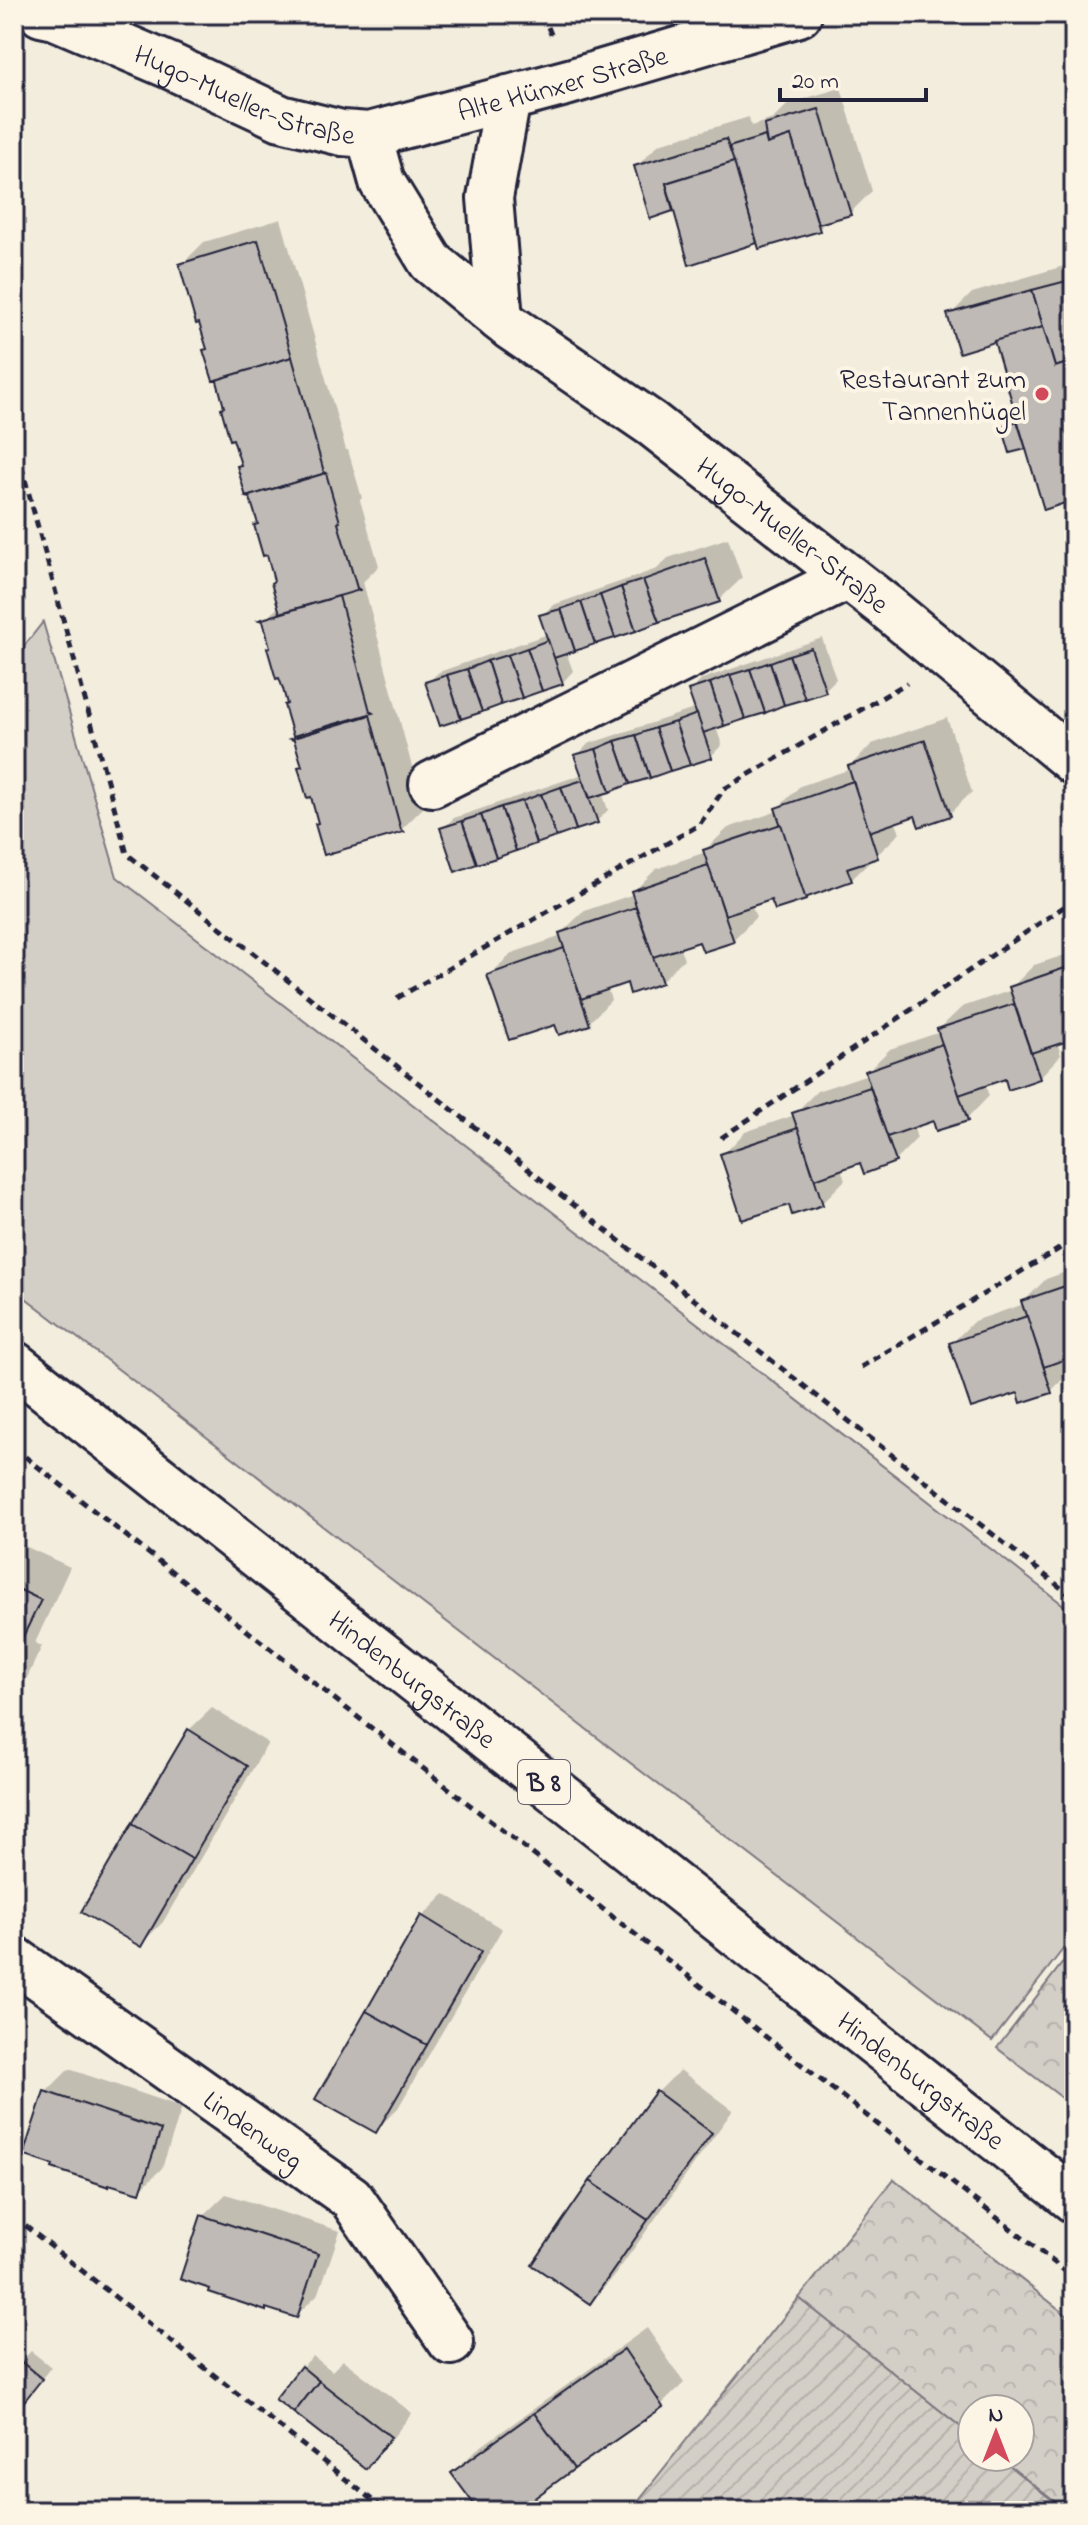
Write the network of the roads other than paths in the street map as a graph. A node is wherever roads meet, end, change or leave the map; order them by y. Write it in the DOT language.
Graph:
graph roads {
  1 [pos="41,14"];
  2 [pos="799,14"];
  3 [pos="508,98"];
  4 [pos="369,135"];
  5 [pos="500,319"];
  6 [pos="848,577"];
  7 [pos="1074,762"];
  8 [pos="432,784"];
  9 [pos="14,1364"];
  10 [pos="14,1959"];
  11 [pos="1074,2200"];
  12 [pos="451,2342"];
  1 -- 4 [label="street, Hugo-Mueller-Straße"];
  2 -- 3 [label="street, Alte Hünxer Straße"];
  3 -- 4 [label="street, Alte Hünxer Straße"];
  3 -- 5 [label="street"];
  4 -- 5 [label="street, Hugo-Mueller-Straße"];
  5 -- 6 [label="street, Hugo-Mueller-Straße"];
  6 -- 7 [label="street, Hugo-Mueller-Straße"];
  6 -- 8 [label="street"];
  9 -- 11 [label="street, Hindenburgstraße / B 8"];
  10 -- 12 [label="street, Lindenweg"];
}
